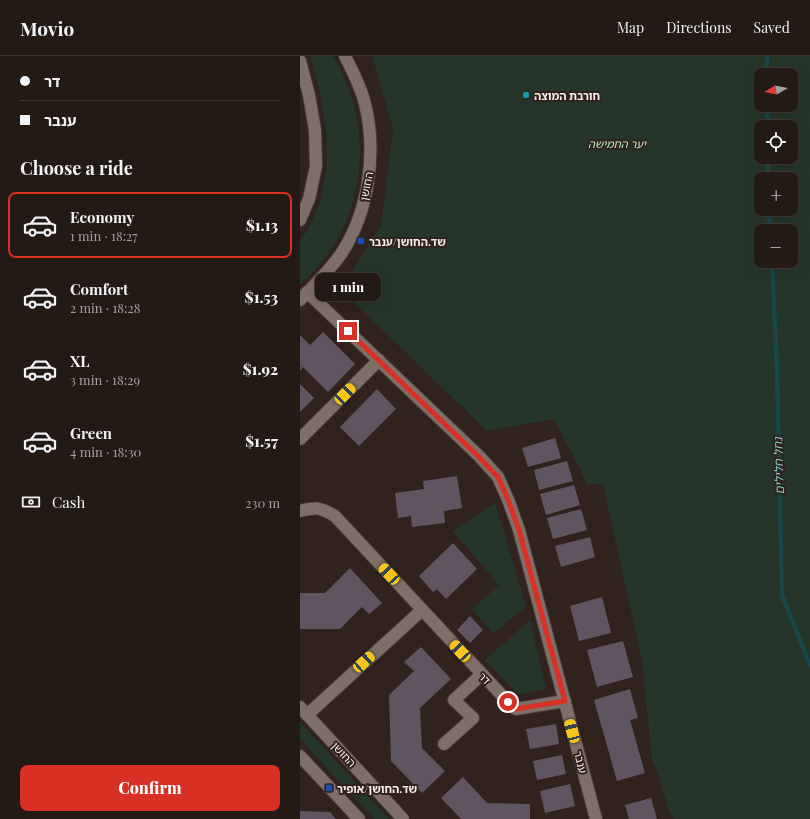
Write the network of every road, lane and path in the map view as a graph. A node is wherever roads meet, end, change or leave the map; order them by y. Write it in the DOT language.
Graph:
graph roads {
  1 [pos="345,56"];
  2 [pos="300,60"];
  3 [pos="300,220"];
  4 [pos="304,296"];
  5 [pos="379,360"];
  6 [pos="300,439"];
  7 [pos="300,511"];
  8 [pos="422,610"];
  9 [pos="482,674"];
  10 [pos="565,701"];
  11 [pos="304,711"];
  12 [pos="444,744"];
  13 [pos="300,756"];
  14 [pos="359,819"];
  15 [pos="403,819"];
  16 [pos="596,819"];
  1 -- 4 [label="street, החושן"];
  2 -- 3 [label="street"];
  4 -- 5 [label="street, ענבר"];
  5 -- 6 [label="street"];
  5 -- 10 [label="street, ענבר"];
  7 -- 8 [label="street, דר"];
  8 -- 9 [label="street, דר"];
  8 -- 11 [label="street"];
  9 -- 10 [label="street, דר"];
  9 -- 12 [label="street"];
  10 -- 16 [label="street, ענבר"];
  11 -- 15 [label="street, החושן"];
  13 -- 14 [label="street"];
}
